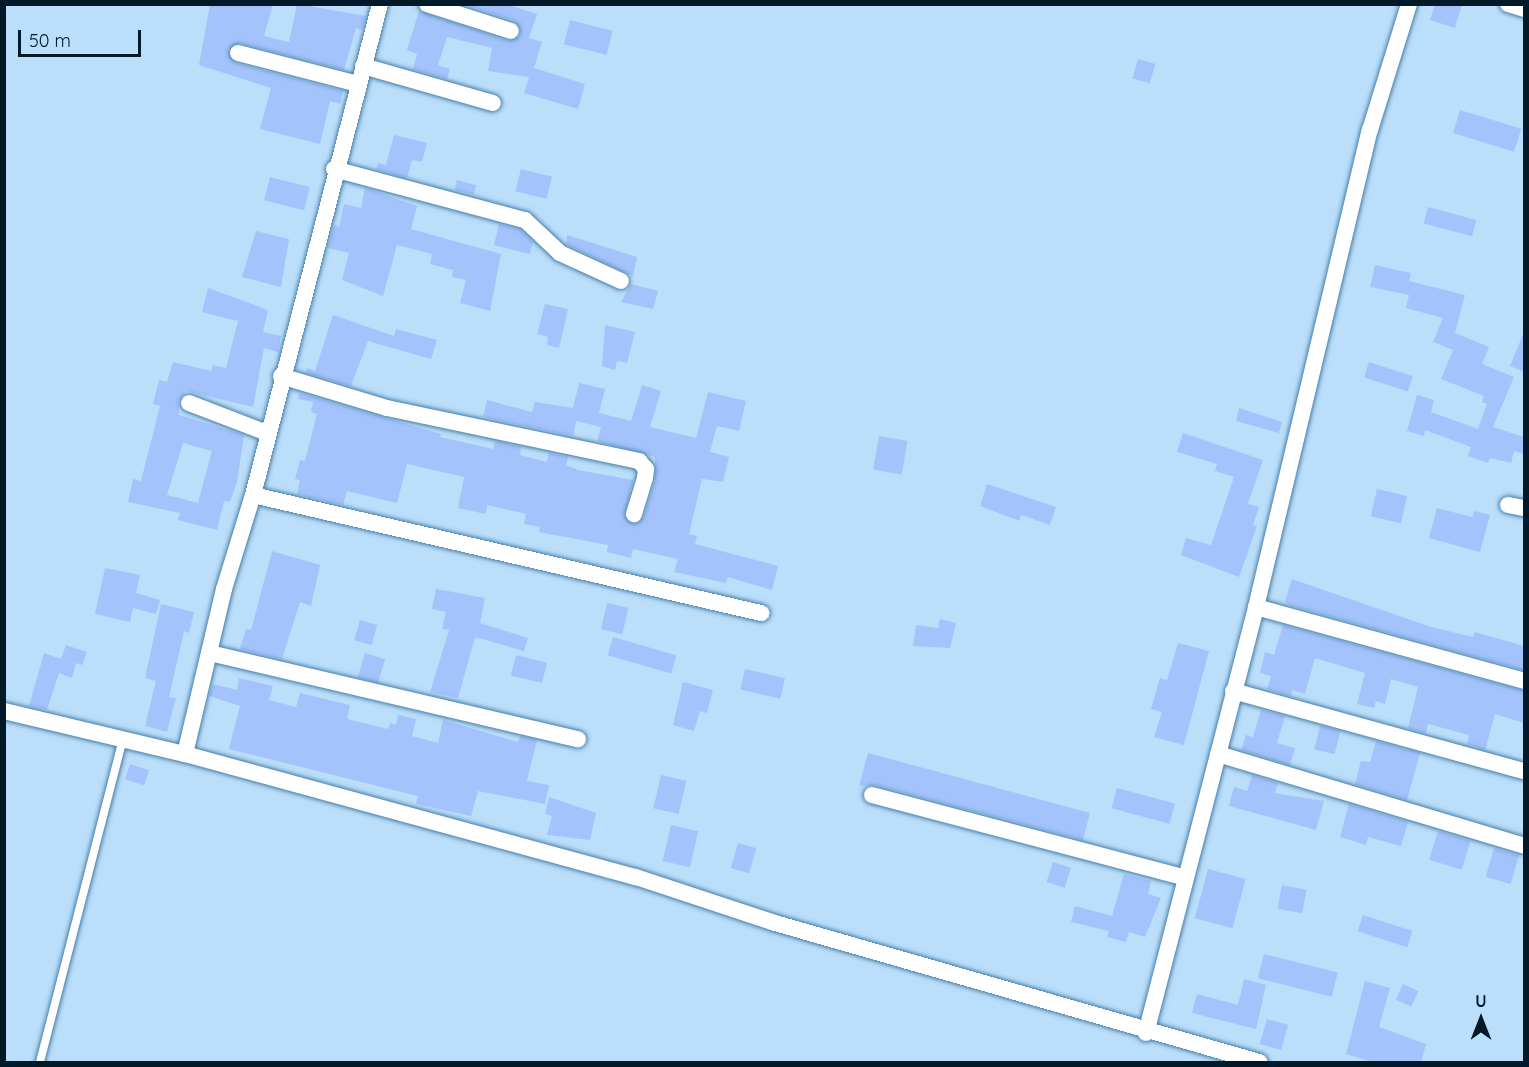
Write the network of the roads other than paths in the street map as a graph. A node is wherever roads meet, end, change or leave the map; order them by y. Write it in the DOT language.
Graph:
graph roads {
  1 [pos="380,4"];
  2 [pos="426,4"];
  3 [pos="1409,4"];
  4 [pos="1508,4"];
  5 [pos="1524,9"];
  6 [pos="511,31"];
  7 [pos="238,54"];
  8 [pos="363,66"];
  9 [pos="358,84"];
  10 [pos="493,103"];
  11 [pos="334,169"];
  12 [pos="621,281"];
  13 [pos="281,376"];
  14 [pos="189,403"];
  15 [pos="267,433"];
  16 [pos="253,495"];
  17 [pos="634,514"];
  18 [pos="1256,607"];
  19 [pos="761,613"];
  20 [pos="210,653"];
  21 [pos="1524,681"];
  22 [pos="1233,691"];
  23 [pos="4,711"];
  24 [pos="578,739"];
  25 [pos="122,742"];
  26 [pos="185,754"];
  27 [pos="1218,754"];
  28 [pos="1524,771"];
  29 [pos="872,795"];
  30 [pos="1524,846"];
  31 [pos="1183,877"];
  32 [pos="1146,1033"];
  33 [pos="40,1062"];
  34 [pos="1259,1062"];
  1 -- 8 [label="street"];
  2 -- 6 [label="street"];
  3 -- 18 [label="street"];
  4 -- 5 [label="street"];
  7 -- 9 [label="street"];
  8 -- 9 [label="street"];
  8 -- 10 [label="street"];
  9 -- 11 [label="street"];
  11 -- 12 [label="street"];
  11 -- 13 [label="street"];
  13 -- 15 [label="street"];
  13 -- 17 [label="street"];
  14 -- 15 [label="street"];
  15 -- 16 [label="street"];
  16 -- 19 [label="street"];
  16 -- 20 [label="street"];
  18 -- 21 [label="street"];
  18 -- 22 [label="street"];
  20 -- 24 [label="street"];
  20 -- 26 [label="street"];
  22 -- 27 [label="street"];
  22 -- 28 [label="street"];
  23 -- 25 [label="street"];
  25 -- 26 [label="street"];
  25 -- 33 [label="lane"];
  26 -- 32 [label="street"];
  27 -- 30 [label="street"];
  27 -- 31 [label="street"];
  29 -- 31 [label="street"];
  31 -- 32 [label="street"];
  32 -- 34 [label="street"];
}
